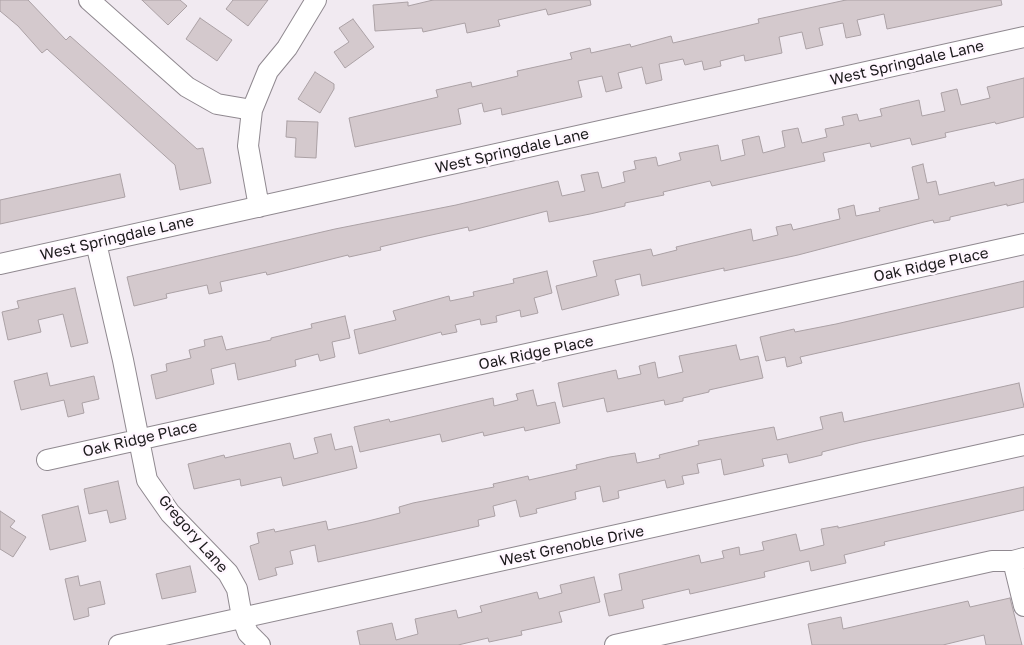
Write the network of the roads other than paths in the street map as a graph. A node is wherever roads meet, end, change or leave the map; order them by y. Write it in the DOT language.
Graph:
graph roads {
  1 [pos="88,0"];
  2 [pos="316,0"];
  3 [pos="1024,37"];
  4 [pos="252,110"];
  5 [pos="259,207"];
  6 [pos="96,243"];
  7 [pos="1024,244"];
  8 [pos="0,264"];
  9 [pos="140,439"];
  10 [pos="1024,445"];
  11 [pos="47,460"];
  12 [pos="1018,560"];
  13 [pos="1024,606"];
  14 [pos="242,616"];
  15 [pos="119,645"];
  16 [pos="260,645"];
  17 [pos="615,645"];
  1 -- 4 [label="street"];
  2 -- 4 [label="street"];
  3 -- 5 [label="street, West Springdale Lane"];
  4 -- 5 [label="street"];
  5 -- 6 [label="street, West Springdale Lane"];
  6 -- 8 [label="street, West Springdale Lane"];
  6 -- 9 [label="street, Gregory Lane"];
  7 -- 9 [label="street, Oak Ridge Place"];
  9 -- 11 [label="street, Oak Ridge Place"];
  9 -- 14 [label="street, Gregory Lane"];
  10 -- 14 [label="street, West Grenoble Drive"];
  12 -- 13 [label="street"];
  12 -- 17 [label="street"];
  14 -- 15 [label="street, West Grenoble Drive"];
  14 -- 16 [label="street, Gregory Lane"];
}
